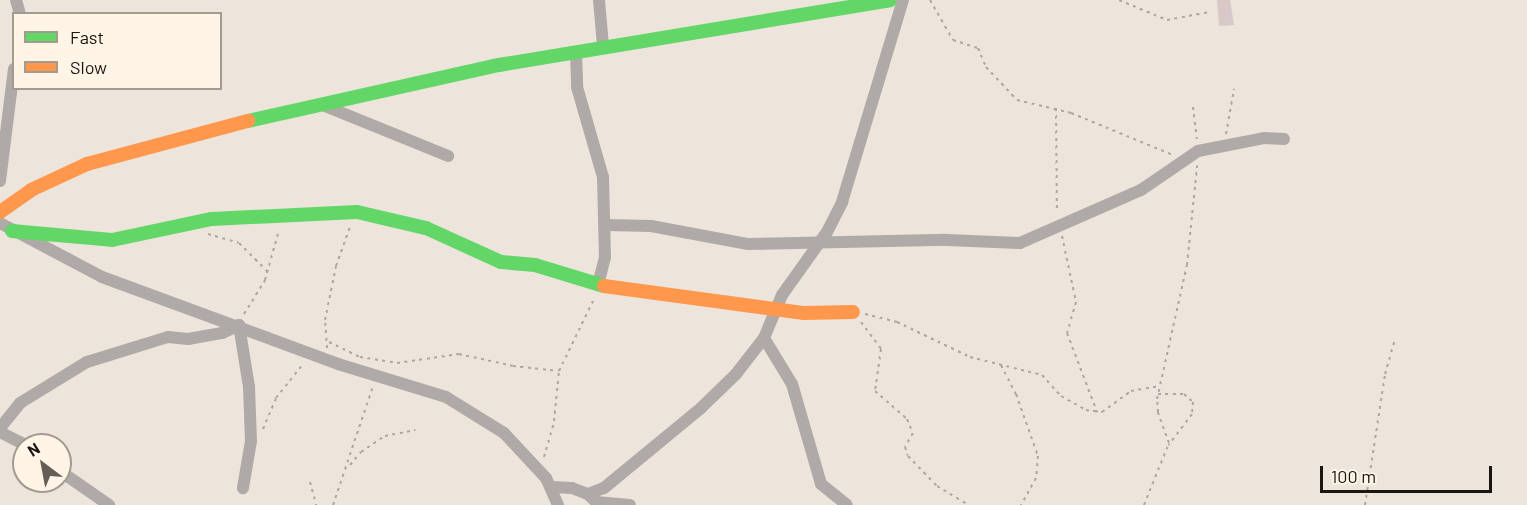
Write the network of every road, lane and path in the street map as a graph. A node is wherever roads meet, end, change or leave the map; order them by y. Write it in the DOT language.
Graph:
graph roads {
  1 [pos="598,0"];
  2 [pos="890,0"];
  3 [pos="903,0"];
  4 [pos="930,0"];
  5 [pos="1119,0"];
  6 [pos="1209,12"];
  7 [pos="603,46"];
  8 [pos="576,52"];
  9 [pos="12,82"];
  10 [pos="1234,89"];
  11 [pos="325,106"];
  12 [pos="1193,107"];
  13 [pos="1056,108"];
  14 [pos="3,139"];
  15 [pos="1284,139"];
  16 [pos="1226,146"];
  17 [pos="1195,153"];
  18 [pos="448,156"];
  19 [pos="0,181"];
  20 [pos="0,212"];
  21 [pos="347,212"];
  22 [pos="279,217"];
  23 [pos="190,223"];
  24 [pos="606,225"];
  25 [pos="6,227"];
  26 [pos="1060,228"];
  27 [pos="818,243"];
  28 [pos="268,272"];
  29 [pos="598,285"];
  30 [pos="778,308"];
  31 [pos="853,312"];
  32 [pos="239,325"];
  33 [pos="765,338"];
  34 [pos="1395,338"];
  35 [pos="329,342"];
  36 [pos="322,356"];
  37 [pos="1001,365"];
  38 [pos="559,371"];
  39 [pos="376,374"];
  40 [pos="1160,386"];
  41 [pos="1158,394"];
  42 [pos="1097,412"];
  43 [pos="0,430"];
  44 [pos="415,430"];
  45 [pos="251,441"];
  46 [pos="1169,445"];
  47 [pos="348,467"];
  48 [pos="72,479"];
  49 [pos="310,482"];
  50 [pos="549,483"];
  51 [pos="243,489"];
  52 [pos="588,494"];
  53 [pos="109,505"];
  54 [pos="315,505"];
  55 [pos="333,505"];
  56 [pos="558,505"];
  57 [pos="630,505"];
  58 [pos="847,505"];
  59 [pos="969,505"];
  60 [pos="1020,505"];
  61 [pos="1144,505"];
  62 [pos="1365,505"];
  1 -- 7 [label="street"];
  2 -- 7 [label="street"];
  3 -- 27 [label="street"];
  4 -- 13 [label="path"];
  5 -- 6 [label="path"];
  7 -- 8 [label="street"];
  8 -- 11 [label="street"];
  8 -- 24 [label="street"];
  9 -- 14 [label="street"];
  10 -- 16 [label="path"];
  11 -- 18 [label="street"];
  11 -- 20 [label="street"];
  12 -- 17 [label="path"];
  13 -- 17 [label="path"];
  13 -- 26 [label="path"];
  14 -- 19 [label="street"];
  15 -- 16 [label="street"];
  16 -- 17 [label="street"];
  17 -- 26 [label="street"];
  17 -- 40 [label="path"];
  21 -- 22 [label="street"];
  21 -- 29 [label="street"];
  21 -- 35 [label="path"];
  22 -- 23 [label="street"];
  22 -- 28 [label="path"];
  23 -- 25 [label="street"];
  23 -- 28 [label="path"];
  24 -- 27 [label="street"];
  24 -- 29 [label="street"];
  25 -- 32 [label="street"];
  26 -- 27 [label="street"];
  26 -- 42 [label="path"];
  27 -- 30 [label="street"];
  28 -- 32 [label="path"];
  29 -- 30 [label="street"];
  29 -- 38 [label="path"];
  30 -- 31 [label="street"];
  30 -- 33 [label="street"];
  31 -- 37 [label="path"];
  31 -- 59 [label="path"];
  32 -- 36 [label="street"];
  32 -- 43 [label="street"];
  32 -- 45 [label="street"];
  33 -- 52 [label="street"];
  33 -- 58 [label="street"];
  34 -- 62 [label="path"];
  35 -- 36 [label="path"];
  35 -- 38 [label="path"];
  36 -- 39 [label="street"];
  36 -- 45 [label="path"];
  37 -- 42 [label="path"];
  37 -- 60 [label="path"];
  38 -- 50 [label="path"];
  39 -- 47 [label="path"];
  39 -- 50 [label="street"];
  40 -- 41 [label="path"];
  40 -- 42 [label="path"];
  41 -- 46 [label="path"];
  41 -- 46 [label="path"];
  44 -- 47 [label="path"];
  45 -- 51 [label="street"];
  46 -- 61 [label="path"];
  47 -- 55 [label="path"];
  48 -- 53 [label="street"];
  49 -- 54 [label="path"];
  50 -- 52 [label="street"];
  50 -- 56 [label="street"];
  52 -- 57 [label="street"];
}
